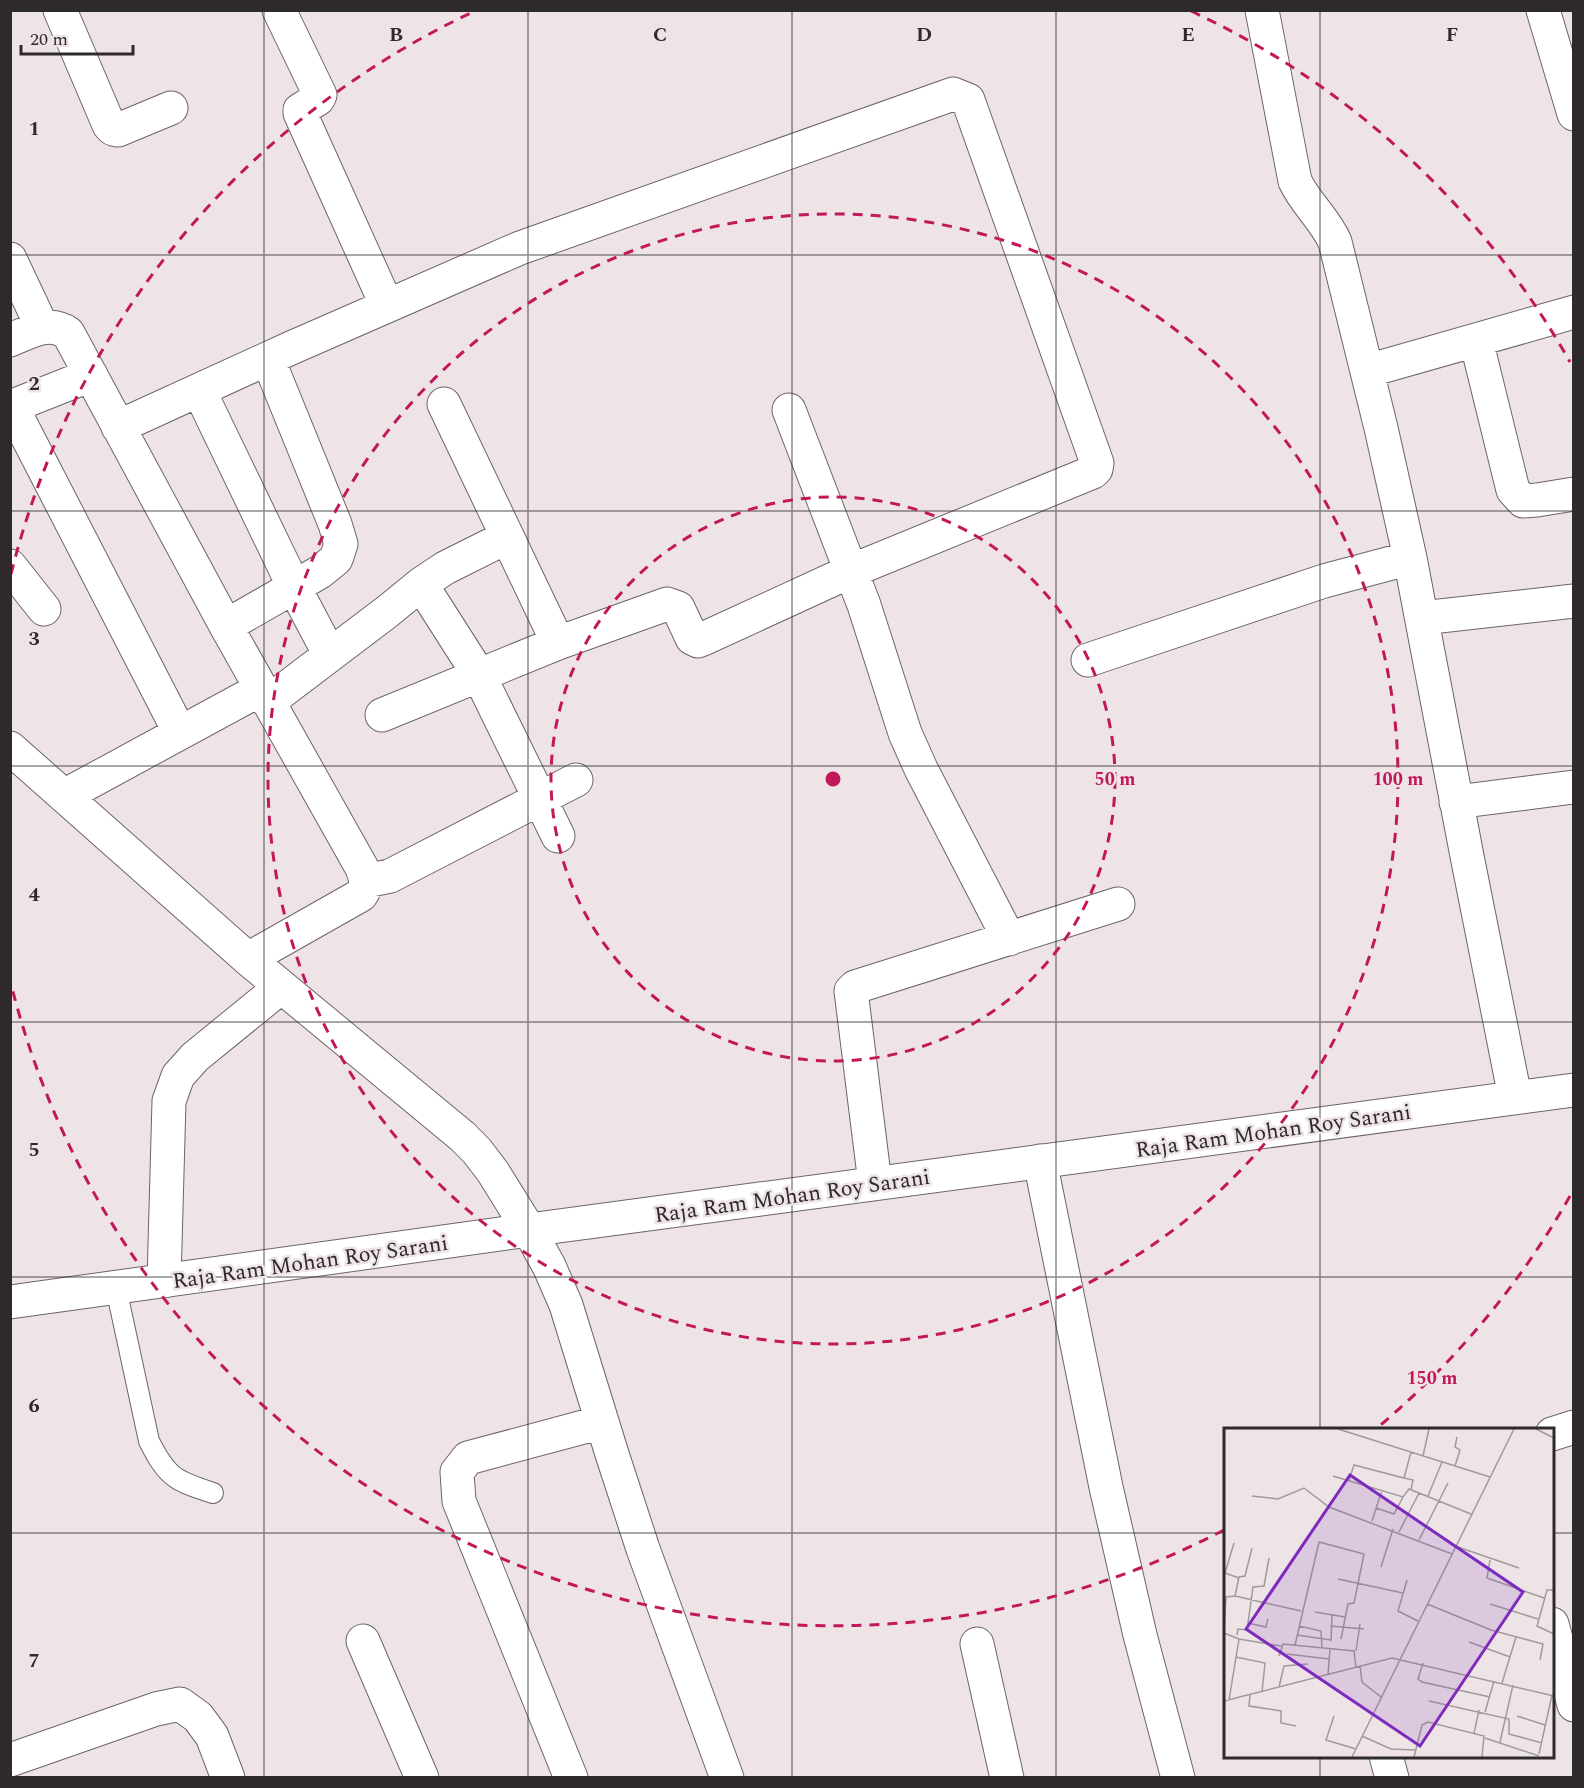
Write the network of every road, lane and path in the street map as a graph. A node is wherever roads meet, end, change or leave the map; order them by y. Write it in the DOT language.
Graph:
graph roads {
  1 [pos="60,10"];
  2 [pos="279,10"];
  3 [pos="1262,10"];
  4 [pos="1554,14"];
  5 [pos="171,108"];
  6 [pos="1574,114"];
  7 [pos="10,259"];
  8 [pos="387,306"];
  9 [pos="1574,312"];
  10 [pos="42,327"];
  11 [pos="10,340"];
  12 [pos="1476,340"];
  13 [pos="268,359"];
  14 [pos="1367,371"];
  15 [pos="91,375"];
  16 [pos="199,390"];
  17 [pos="444,404"];
  18 [pos="11,407"];
  19 [pos="789,410"];
  20 [pos="118,427"];
  21 [pos="1574,494"];
  22 [pos="507,537"];
  23 [pos="1410,558"];
  24 [pos="10,566"];
  25 [pos="850,571"];
  26 [pos="421,584"];
  27 [pos="294,587"];
  28 [pos="1574,601"];
  29 [pos="44,609"];
  30 [pos="1422,618"];
  31 [pos="226,626"];
  32 [pos="558,643"];
  33 [pos="330,655"];
  34 [pos="1088,660"];
  35 [pos="479,675"];
  36 [pos="264,695"];
  37 [pos="382,715"];
  38 [pos="180,733"];
  39 [pos="10,748"];
  40 [pos="576,780"];
  41 [pos="1574,787"];
  42 [pos="64,796"];
  43 [pos="540,799"];
  44 [pos="1456,802"];
  45 [pos="558,836"];
  46 [pos="366,881"];
  47 [pos="1118,904"];
  48 [pos="1009,939"];
  49 [pos="248,959"];
  50 [pos="281,987"];
  51 [pos="1574,1090"];
  52 [pos="1515,1097"];
  53 [pos="1040,1161"];
  54 [pos="875,1184"];
  55 [pos="529,1230"];
  56 [pos="164,1281"];
  57 [pos="116,1288"];
  58 [pos="10,1302"];
  59 [pos="602,1422"];
  60 [pos="1574,1426"];
  61 [pos="1554,1433"];
  62 [pos="213,1493"];
  63 [pos="1554,1631"];
  64 [pos="363,1641"];
  65 [pos="977,1644"];
  66 [pos="1574,1705"];
  67 [pos="1387,1758"];
  68 [pos="10,1760"];
  69 [pos="228,1778"];
  70 [pos="422,1778"];
  71 [pos="572,1778"];
  72 [pos="727,1778"];
  73 [pos="1007,1778"];
  74 [pos="1178,1778"];
  75 [pos="1392,1778"];
  1 -- 5 [label="street"];
  2 -- 8 [label="street"];
  3 -- 14 [label="street"];
  4 -- 6 [label="street"];
  7 -- 10 [label="street"];
  8 -- 13 [label="street"];
  8 -- 25 [label="street"];
  9 -- 12 [label="street"];
  10 -- 11 [label="street"];
  10 -- 15 [label="street"];
  12 -- 14 [label="street"];
  12 -- 21 [label="street"];
  13 -- 16 [label="street"];
  13 -- 27 [label="street"];
  14 -- 23 [label="street"];
  15 -- 18 [label="street"];
  15 -- 20 [label="street"];
  16 -- 20 [label="street"];
  16 -- 27 [label="street"];
  17 -- 22 [label="street"];
  18 -- 38 [label="street"];
  19 -- 25 [label="street"];
  20 -- 31 [label="street"];
  22 -- 26 [label="street"];
  22 -- 32 [label="street"];
  23 -- 30 [label="street"];
  23 -- 34 [label="street"];
  24 -- 29 [label="street"];
  25 -- 32 [label="street"];
  25 -- 48 [label="street"];
  26 -- 33 [label="street"];
  26 -- 35 [label="street"];
  27 -- 31 [label="street"];
  27 -- 33 [label="street"];
  28 -- 30 [label="street"];
  30 -- 44 [label="street"];
  31 -- 36 [label="street"];
  32 -- 35 [label="street"];
  33 -- 36 [label="street"];
  35 -- 37 [label="street"];
  35 -- 43 [label="street"];
  36 -- 38 [label="street"];
  36 -- 46 [label="street"];
  38 -- 42 [label="street"];
  39 -- 42 [label="street"];
  40 -- 43 [label="street"];
  41 -- 44 [label="street"];
  42 -- 49 [label="street"];
  43 -- 45 [label="street"];
  43 -- 46 [label="street"];
  44 -- 52 [label="street"];
  46 -- 49 [label="street"];
  47 -- 48 [label="street"];
  48 -- 54 [label="street"];
  49 -- 50 [label="street"];
  50 -- 55 [label="street"];
  50 -- 56 [label="street"];
  51 -- 52 [label="street, Raja Ram Mohan Roy Sarani"];
  52 -- 53 [label="street, Raja Ram Mohan Roy Sarani"];
  53 -- 54 [label="street, Raja Ram Mohan Roy Sarani"];
  53 -- 74 [label="street"];
  54 -- 55 [label="street, Raja Ram Mohan Roy Sarani"];
  55 -- 56 [label="street, Raja Ram Mohan Roy Sarani"];
  55 -- 59 [label="street"];
  56 -- 57 [label="street, Raja Ram Mohan Roy Sarani"];
  57 -- 58 [label="street, Raja Ram Mohan Roy Sarani"];
  57 -- 62 [label="lane"];
  59 -- 71 [label="street"];
  59 -- 72 [label="street"];
  60 -- 61 [label="street"];
  63 -- 66 [label="street"];
  64 -- 70 [label="street"];
  65 -- 73 [label="street"];
  67 -- 75 [label="street"];
  68 -- 69 [label="street"];
}
